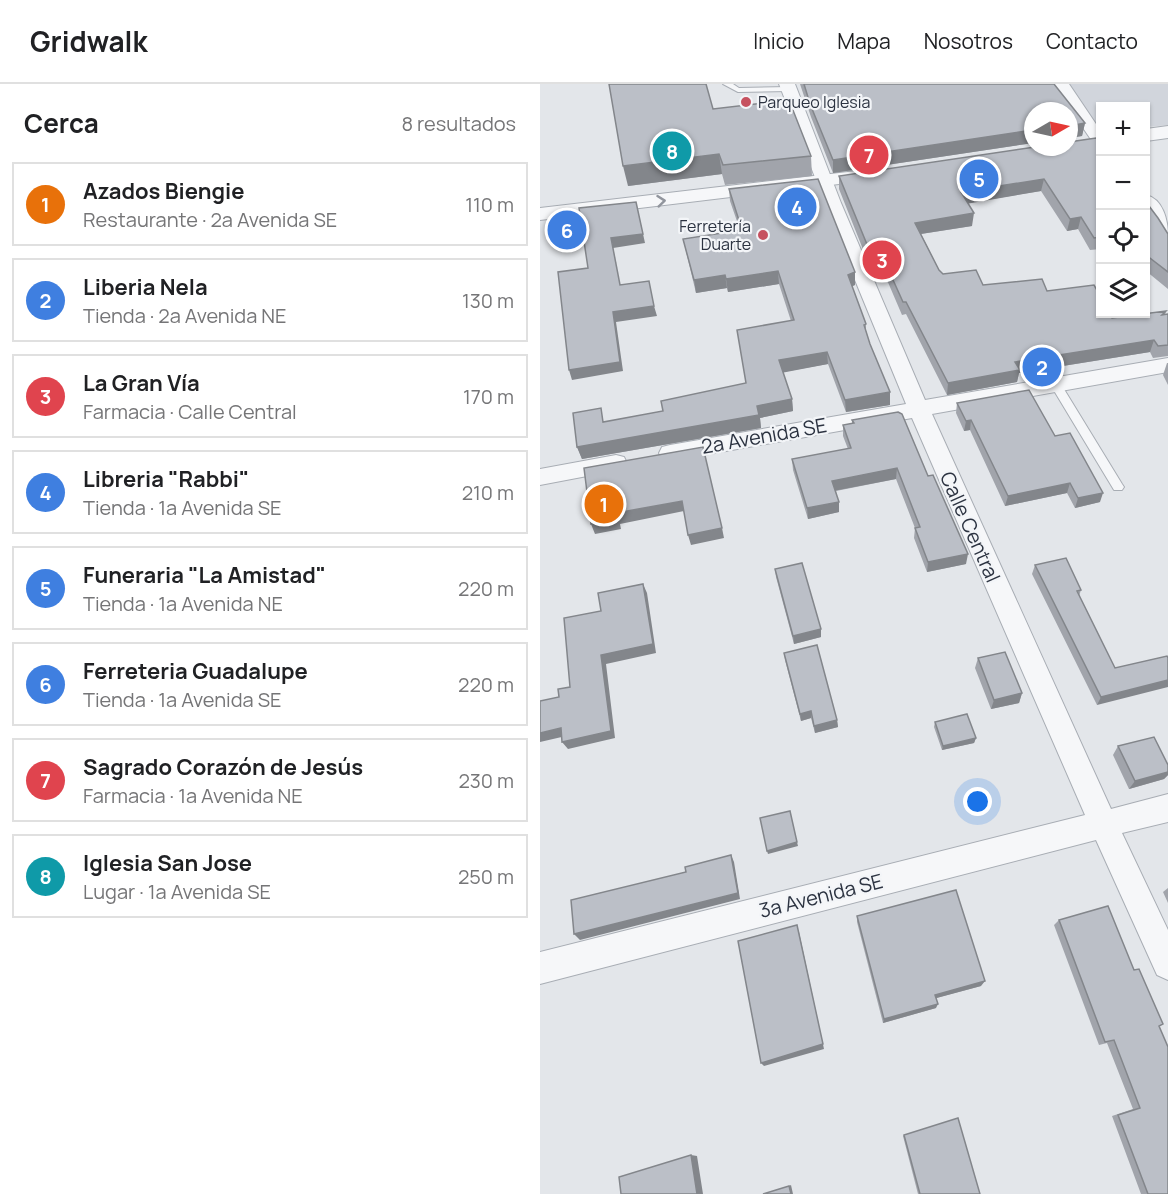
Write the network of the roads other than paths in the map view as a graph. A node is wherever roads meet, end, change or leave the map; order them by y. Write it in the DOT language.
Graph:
graph roads {
  1 [pos="727,84"];
  2 [pos="1061,84"];
  3 [pos="788,87"];
  4 [pos="1168,132"];
  5 [pos="1096,134"];
  6 [pos="1150,134"];
  7 [pos="1096,142"];
  8 [pos="1080,144"];
  9 [pos="901,171"];
  10 [pos="824,183"];
  11 [pos="1150,205"];
  12 [pos="540,214"];
  13 [pos="1168,230"];
  14 [pos="1168,365"];
  15 [pos="1055,384"];
  16 [pos="917,408"];
  17 [pos="540,477"];
  18 [pos="1118,487"];
  19 [pos="1168,808"];
  20 [pos="1101,823"];
  21 [pos="1168,964"];
  22 [pos="540,968"];
  1 -- 3 [label="lane"];
  2 -- 5 [label="street"];
  3 -- 10 [label="street, Calle Central"];
  4 -- 6 [label="street"];
  7 -- 8 [label="street"];
  9 -- 10 [label="street"];
  12 -- 10 [label="street, one-way"];
  10 -- 16 [label="street, Calle Central"];
  11 -- 13 [label="street"];
  14 -- 15 [label="street, 2a Avenida SE"];
  15 -- 16 [label="street, 2a Avenida SE"];
  15 -- 18 [label="lane"];
  16 -- 17 [label="street, 2a Avenida SE"];
  16 -- 20 [label="street, Calle Central"];
  19 -- 20 [label="street, 3a Avenida SE"];
  20 -- 21 [label="street, Calle Central"];
  20 -- 22 [label="street, 3a Avenida SE"];
}
